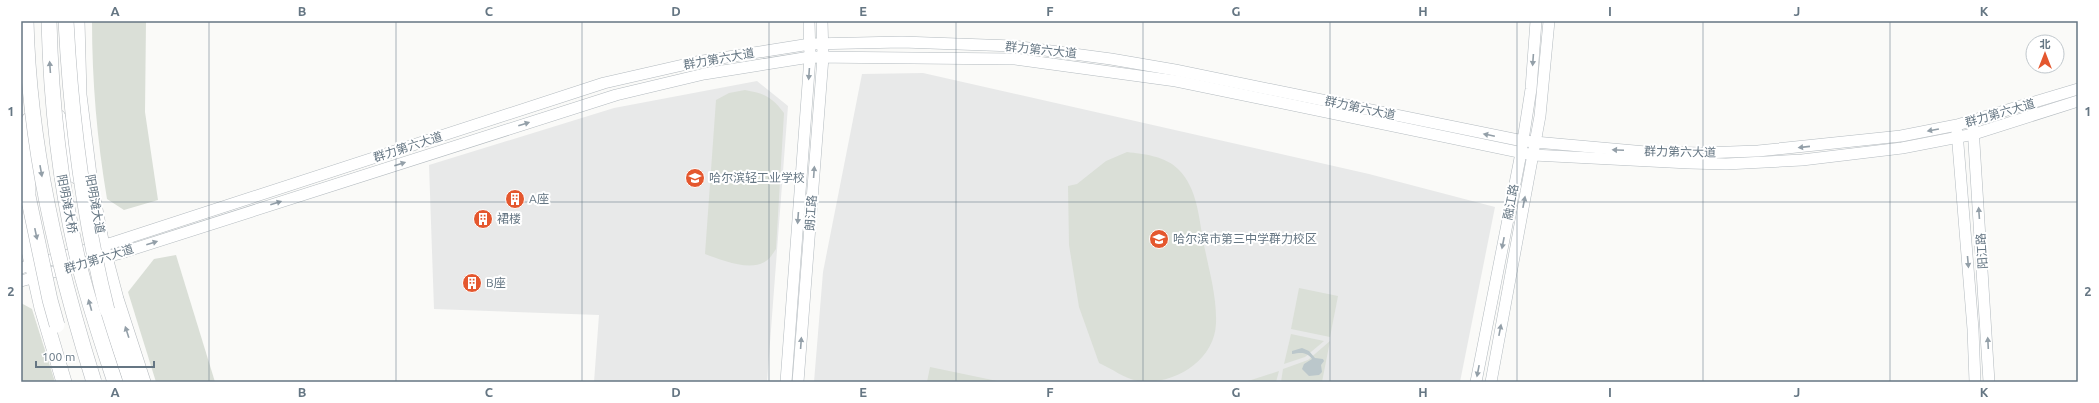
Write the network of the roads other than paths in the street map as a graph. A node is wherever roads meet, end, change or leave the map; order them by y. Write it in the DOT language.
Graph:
graph roads {
  1 [pos="26,21"];
  2 [pos="49,21"];
  3 [pos="66,21"];
  4 [pos="77,21"];
  5 [pos="809,21"];
  6 [pos="822,21"];
  7 [pos="1536,21"];
  8 [pos="1549,21"];
  9 [pos="810,44"];
  10 [pos="823,44"];
  11 [pos="810,57"];
  12 [pos="823,58"];
  13 [pos="2078,89"];
  14 [pos="30,95"];
  15 [pos="52,98"];
  16 [pos="2078,100"];
  17 [pos="1973,121"];
  18 [pos="1957,126"];
  19 [pos="1974,134"];
  20 [pos="1958,138"];
  21 [pos="1523,141"];
  22 [pos="1536,143"];
  23 [pos="1521,153"];
  24 [pos="1533,155"];
  25 [pos="21,159"];
  26 [pos="82,194"];
  27 [pos="28,196"];
  28 [pos="21,215"];
  29 [pos="104,252"];
  30 [pos="27,273"];
  31 [pos="64,382"];
  32 [pos="74,382"];
  33 [pos="94,382"];
  34 [pos="115,382"];
  35 [pos="131,382"];
  36 [pos="143,382"];
  37 [pos="786,382"];
  38 [pos="798,382"];
  39 [pos="1476,382"];
  40 [pos="1490,382"];
  41 [pos="1975,382"];
  42 [pos="1989,382"];
  1 -- 14 [label="highway, 阳明滩大桥, bridge"];
  15 -- 2 [label="highway, 阳明滩大桥, one-way, bridge"];
  3 -- 26 [label="highway, bridge"];
  4 -- 29 [label="highway, 阳明滩大道"];
  5 -- 9 [label="main road, 朗江路"];
  6 -- 10 [label="main road, 朗江路"];
  7 -- 21 [label="main road, 融江路, one-way"];
  8 -- 22 [label="main road, 融江路"];
  9 -- 10 [label="main road, 群力第六大道"];
  9 -- 11 [label="main road, 朗江路"];
  9 -- 29 [label="main road, 群力第六大道"];
  10 -- 12 [label="main road, 朗江路"];
  21 -- 10 [label="main road, 群力第六大道, one-way"];
  11 -- 12 [label="main road, 群力第六大道"];
  29 -- 11 [label="main road, 群力第六大道, one-way"];
  11 -- 37 [label="main road, 朗江路, one-way"];
  12 -- 23 [label="main road, 群力第六大道"];
  38 -- 12 [label="main road, 朗江路, one-way"];
  13 -- 17 [label="main road, 群力第六大道"];
  14 -- 27 [label="highway, bridge"];
  14 -- 33 [label="highway, 阳明滩大桥, one-way, bridge"];
  15 -- 26 [label="highway, bridge"];
  34 -- 15 [label="highway, 阳明滩大桥, one-way, bridge"];
  16 -- 19 [label="main road, 群力第六大道"];
  17 -- 18 [label="main road, 群力第六大道"];
  17 -- 19 [label="main road, 阳江路"];
  18 -- 20 [label="main road, 阳江路"];
  18 -- 22 [label="main road, 群力第六大道, one-way"];
  19 -- 20 [label="main road, 群力第六大道"];
  42 -- 19 [label="main road, 阳江路, one-way"];
  20 -- 24 [label="main road, 群力第六大道"];
  20 -- 41 [label="main road, 阳江路, one-way"];
  21 -- 22 [label="main road, 群力第六大道"];
  21 -- 23 [label="main road, 融江路"];
  22 -- 24 [label="main road, 融江路"];
  23 -- 24 [label="main road, 群力第六大道"];
  23 -- 39 [label="main road, 融江路, one-way"];
  40 -- 24 [label="main road, 融江路, one-way"];
  25 -- 27 [label="highway"];
  26 -- 35 [label="highway, bridge"];
  27 -- 32 [label="highway, one-way, bridge"];
  28 -- 30 [label="highway"];
  29 -- 30 [label="main road, 群力第六大道"];
  36 -- 29 [label="highway, 阳明滩大道, one-way"];
  30 -- 31 [label="highway"];
}
